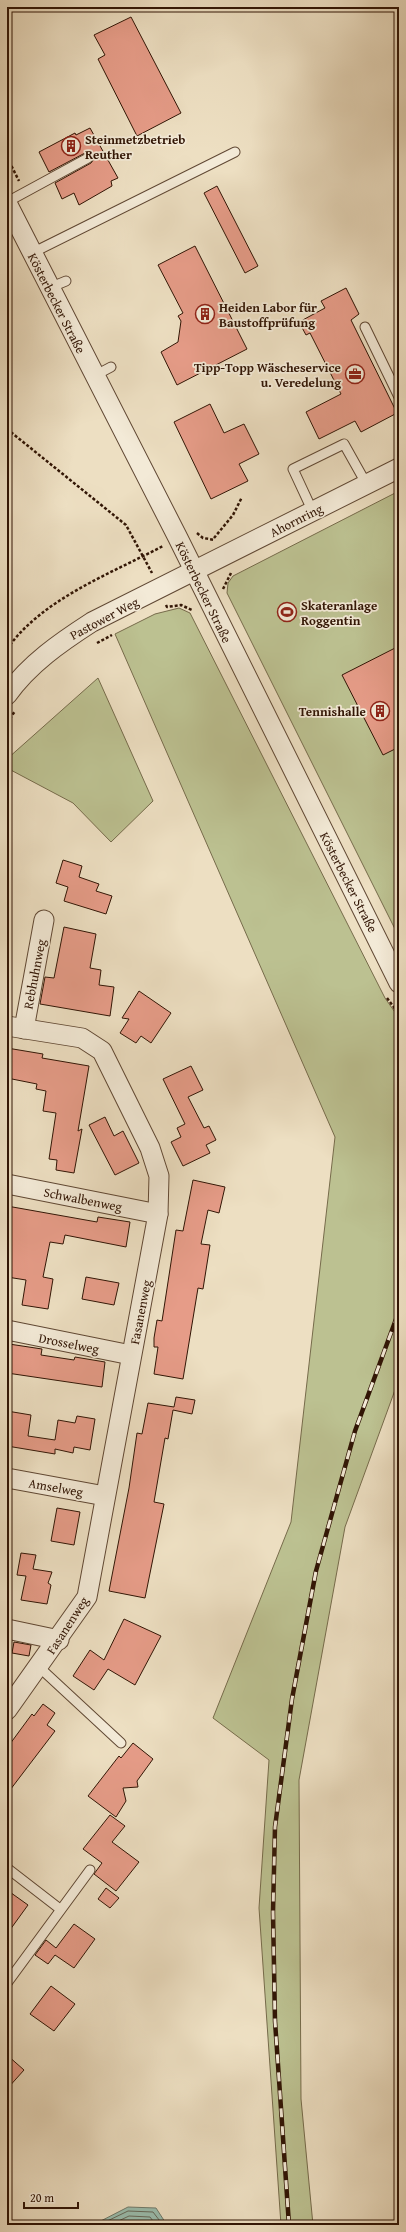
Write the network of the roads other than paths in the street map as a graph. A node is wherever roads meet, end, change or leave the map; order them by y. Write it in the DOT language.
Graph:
graph roads {
  1 [pos="235,152"];
  2 [pos="88,158"];
  3 [pos="7,202"];
  4 [pos="32,253"];
  5 [pos="66,280"];
  6 [pos="49,288"];
  7 [pos="365,327"];
  8 [pos="111,367"];
  9 [pos="94,376"];
  10 [pos="399,397"];
  11 [pos="399,468"];
  12 [pos="366,485"];
  13 [pos="313,512"];
  14 [pos="194,572"];
  15 [pos="12,702"];
  16 [pos="44,920"];
  17 [pos="399,983"];
  18 [pos="15,1027"];
  19 [pos="7,1184"];
  20 [pos="158,1214"];
  21 [pos="7,1330"];
  22 [pos="131,1355"];
  23 [pos="7,1478"];
  24 [pos="105,1496"];
  25 [pos="7,1629"];
  26 [pos="58,1640"];
  27 [pos="39,1667"];
  28 [pos="7,1710"];
  29 [pos="122,1743"];
  30 [pos="7,1868"];
  31 [pos="90,1870"];
  32 [pos="60,1909"];
  33 [pos="7,1983"];
  1 -- 4 [label="lane"];
  2 -- 3 [label="lane"];
  3 -- 4 [label="street, Kösterbecker Straße"];
  4 -- 6 [label="street, Kösterbecker Straße"];
  5 -- 6 [label="lane"];
  6 -- 9 [label="street, Kösterbecker Straße"];
  7 -- 10 [label="lane"];
  8 -- 9 [label="lane"];
  9 -- 14 [label="street, Kösterbecker Straße"];
  11 -- 12 [label="street, Ahornring"];
  12 -- 13 [label="street, Ahornring"];
  12 -- 13 [label="lane"];
  13 -- 14 [label="street, Ahornring"];
  14 -- 15 [label="street, Pastower Weg"];
  14 -- 17 [label="street, Kösterbecker Straße"];
  16 -- 18 [label="street, Rebhuhnweg"];
  18 -- 20 [label="street, Fasanenweg"];
  19 -- 20 [label="street, Schwalbenweg"];
  20 -- 22 [label="street, Fasanenweg"];
  21 -- 22 [label="street, Drosselweg"];
  22 -- 24 [label="street, Fasanenweg"];
  23 -- 24 [label="street, Amselweg"];
  24 -- 26 [label="street, Fasanenweg"];
  25 -- 26 [label="street"];
  26 -- 27 [label="street, Fasanenweg"];
  27 -- 28 [label="street, Fasanenweg"];
  27 -- 29 [label="lane, Fasanenweg"];
  30 -- 32 [label="lane"];
  31 -- 32 [label="lane"];
  32 -- 33 [label="lane"];
}
